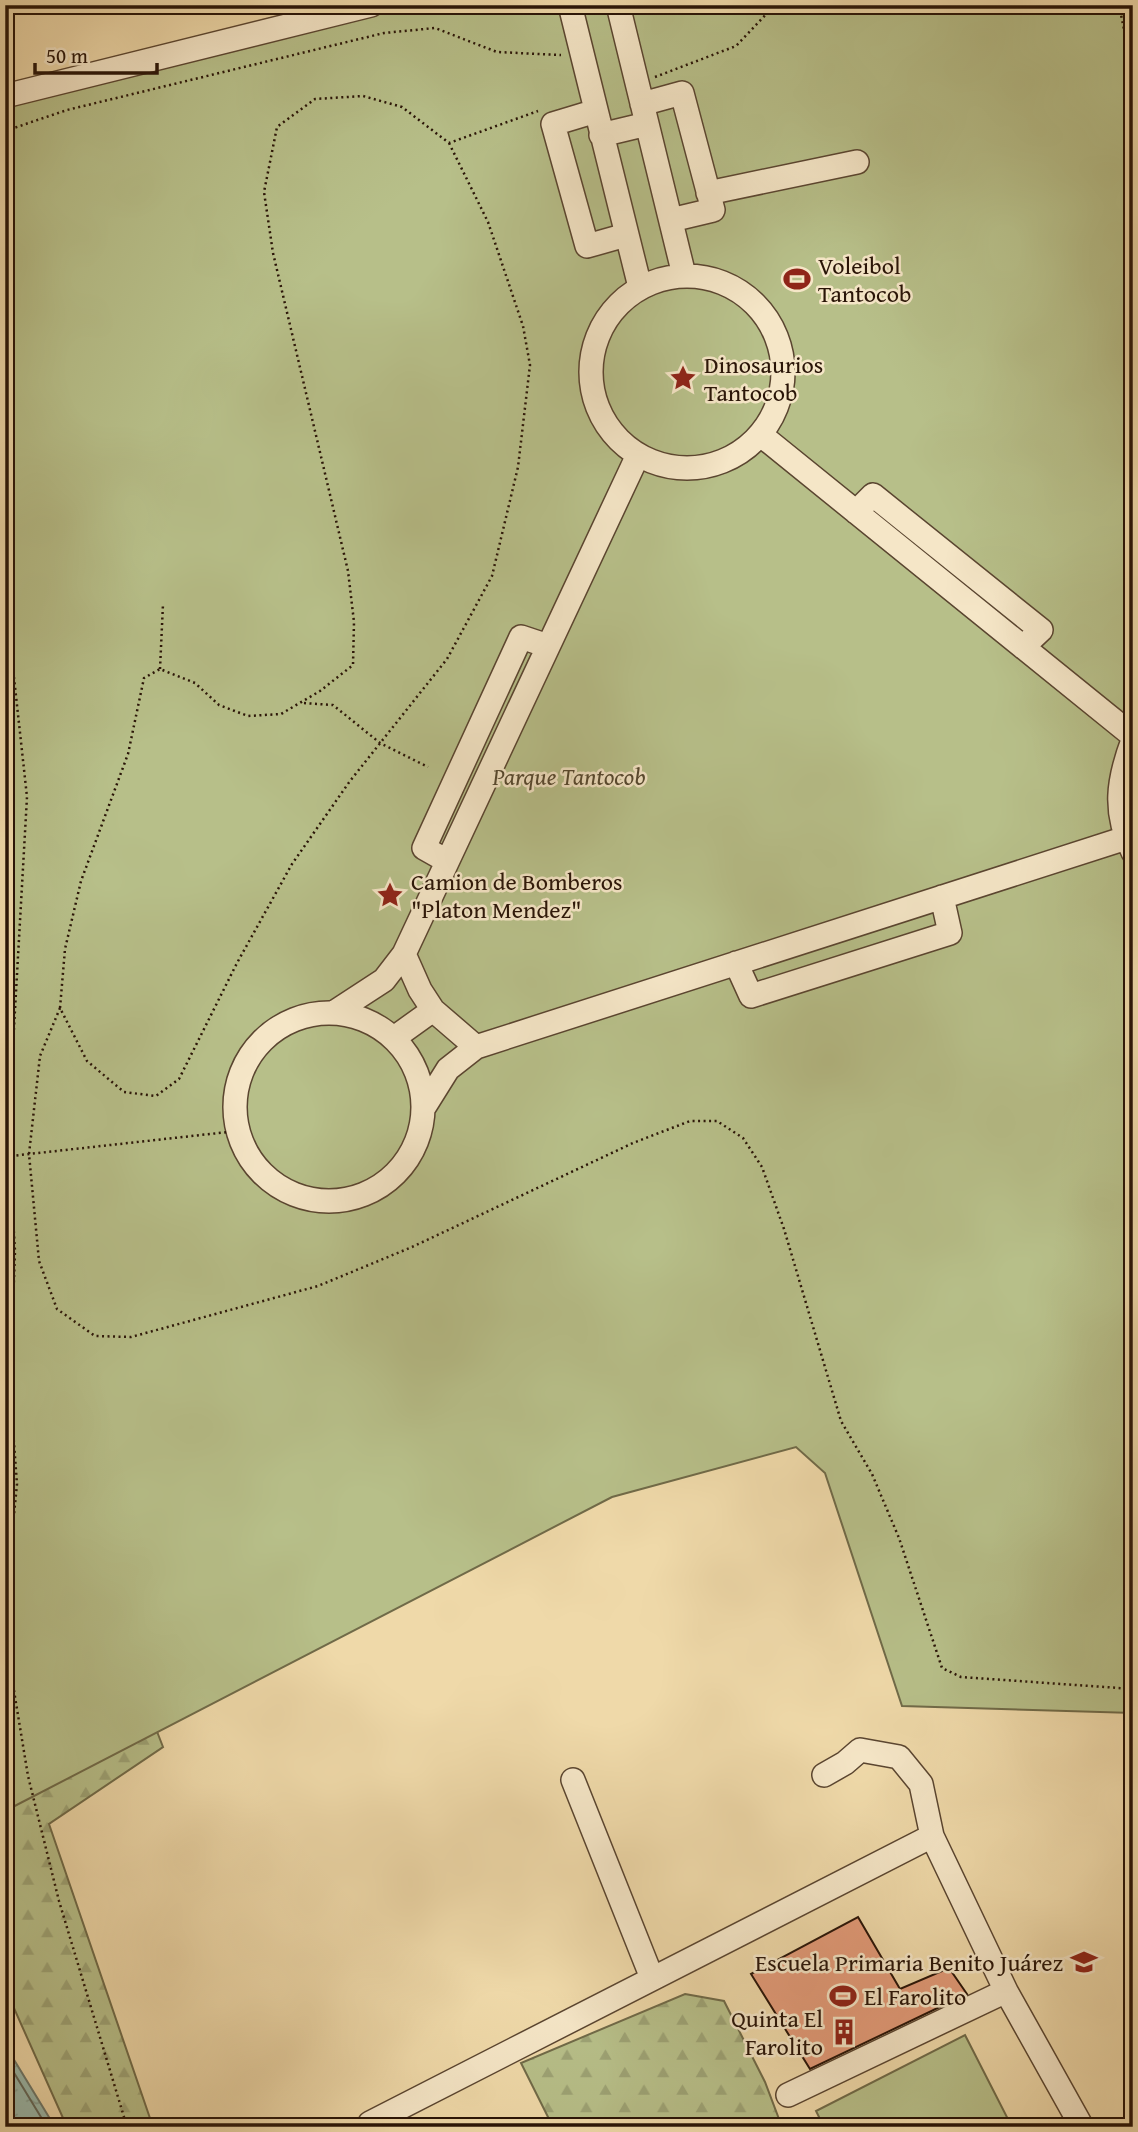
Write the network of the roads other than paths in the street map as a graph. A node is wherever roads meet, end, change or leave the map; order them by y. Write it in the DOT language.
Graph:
graph roads {
  1 [pos="371,5"];
  2 [pos="570,5"];
  3 [pos="618,5"];
  4 [pos="5,96"];
  5 [pos="642,103"];
  6 [pos="596,111"];
  7 [pos="601,135"];
  8 [pos="856,162"];
  9 [pos="708,193"];
  10 [pos="671,220"];
  11 [pos="626,235"];
  12 [pos="684,275"];
  13 [pos="640,287"];
  14 [pos="761,435"];
  15 [pos="638,455"];
  16 [pos="1133,738"];
  17 [pos="1129,845"];
  18 [pos="942,897"];
  19 [pos="404,954"];
  20 [pos="736,963"];
  21 [pos="433,1010"];
  22 [pos="335,1013"];
  23 [pos="394,1038"];
  24 [pos="476,1047"];
  25 [pos="423,1109"];
  26 [pos="824,1775"];
  27 [pos="573,1780"];
  28 [pos="932,1836"];
  29 [pos="652,1978"];
  30 [pos="1006,1991"];
  31 [pos="788,2095"];
  32 [pos="370,2123"];
  33 [pos="1082,2127"];
  1 -- 4 [label="street"];
  2 -- 6 [label="street"];
  3 -- 5 [label="street"];
  5 -- 7 [label="street"];
  5 -- 9 [label="street"];
  5 -- 10 [label="street"];
  6 -- 7 [label="street"];
  6 -- 11 [label="street"];
  7 -- 11 [label="street"];
  8 -- 9 [label="street"];
  9 -- 10 [label="street"];
  10 -- 12 [label="street"];
  11 -- 13 [label="street"];
  12 -- 13 [label="street"];
  12 -- 14 [label="street"];
  13 -- 15 [label="street"];
  14 -- 15 [label="street"];
  14 -- 16 [label="street"];
  15 -- 19 [label="street"];
  16 -- 17 [label="street"];
  17 -- 18 [label="street"];
  18 -- 20 [label="street"];
  18 -- 20 [label="street"];
  19 -- 21 [label="street"];
  19 -- 22 [label="street"];
  20 -- 24 [label="street"];
  21 -- 23 [label="street"];
  21 -- 24 [label="street"];
  22 -- 23 [label="street"];
  22 -- 25 [label="street"];
  23 -- 25 [label="street"];
  24 -- 25 [label="street"];
  26 -- 28 [label="street"];
  27 -- 29 [label="street"];
  28 -- 29 [label="street"];
  28 -- 30 [label="street"];
  29 -- 32 [label="street"];
  30 -- 31 [label="street"];
  30 -- 33 [label="street"];
}
